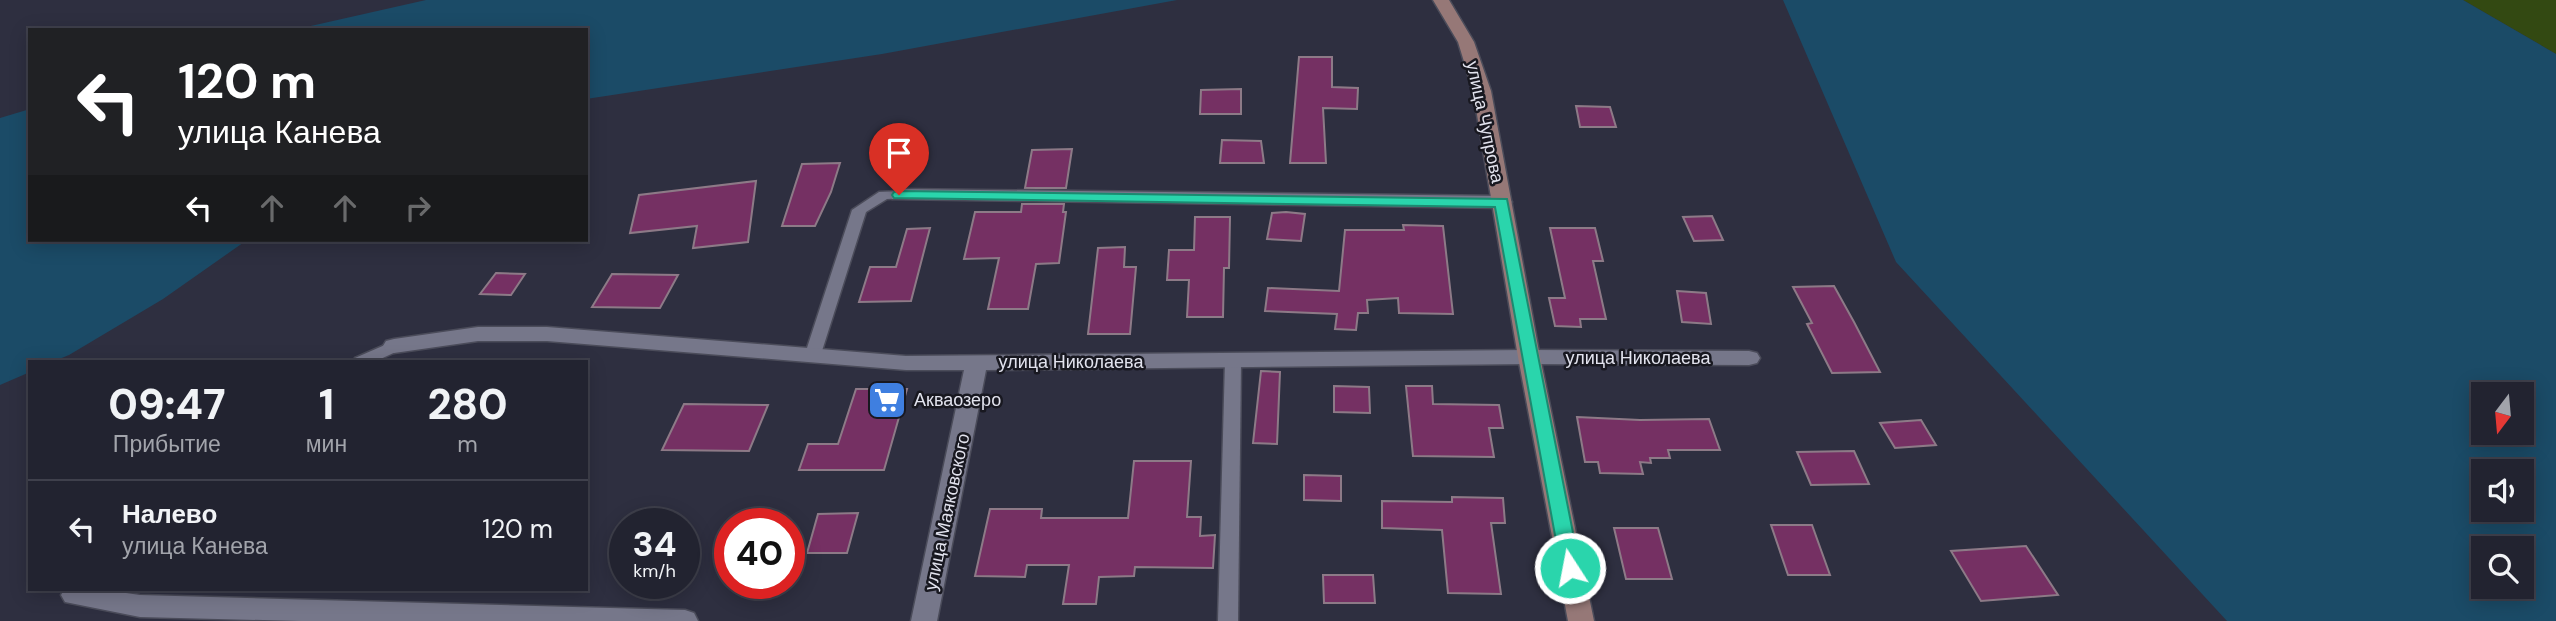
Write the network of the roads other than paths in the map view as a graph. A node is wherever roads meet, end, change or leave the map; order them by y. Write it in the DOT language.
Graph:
graph roads {
  1 [pos="1441,0"];
  2 [pos="899,195"];
  3 [pos="1502,202"];
  4 [pos="394,346"];
  5 [pos="813,354"];
  6 [pos="1529,357"];
  7 [pos="1749,358"];
  8 [pos="365,360"];
  9 [pos="1233,361"];
  10 [pos="978,362"];
  11 [pos="71,592"];
  12 [pos="685,621"];
  13 [pos="924,621"];
  14 [pos="1228,621"];
  15 [pos="1581,621"];
  1 -- 3 [label="street, улица Чупрова"];
  2 -- 3 [label="street"];
  2 -- 5 [label="lane"];
  3 -- 6 [label="street, улица Чупрова"];
  4 -- 5 [label="street, улица Николаева"];
  4 -- 8 [label="lane"];
  5 -- 10 [label="street, улица Николаева"];
  6 -- 7 [label="street, улица Николаева"];
  6 -- 9 [label="street, улица Николаева"];
  6 -- 15 [label="street, улица Чупрова"];
  9 -- 10 [label="street, улица Николаева"];
  9 -- 14 [label="lane"];
  10 -- 13 [label="street, улица Маяковского"];
  11 -- 12 [label="street"];
}
